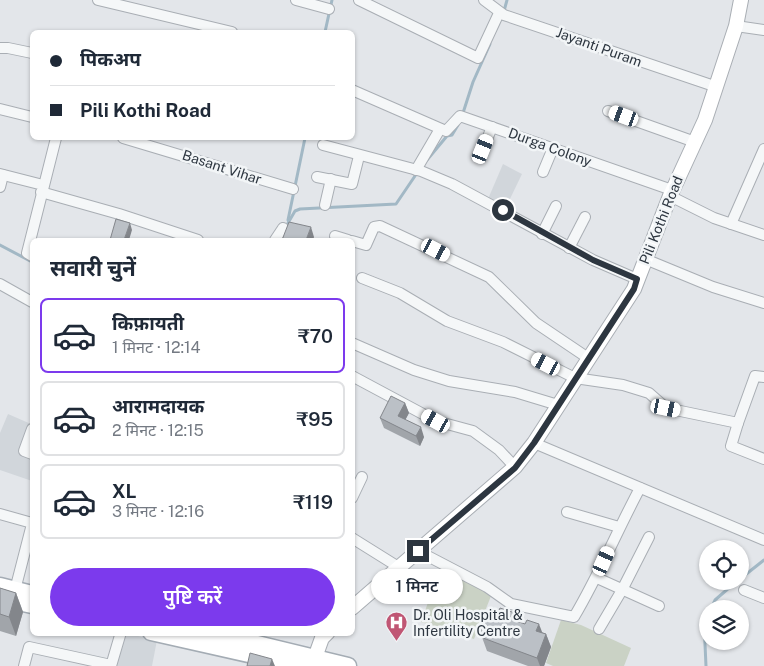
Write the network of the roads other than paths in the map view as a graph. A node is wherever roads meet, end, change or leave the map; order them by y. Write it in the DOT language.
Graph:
graph roads {
  1 [pos="98,0"];
  2 [pos="296,0"];
  3 [pos="359,0"];
  4 [pos="484,0"];
  5 [pos="740,0"];
  6 [pos="329,9"];
  7 [pos="499,12"];
  8 [pos="736,26"];
  9 [pos="224,30"];
  10 [pos="764,30"];
  11 [pos="0,48"];
  12 [pos="30,53"];
  13 [pos="717,87"];
  14 [pos="355,91"];
  15 [pos="0,109"];
  16 [pos="608,111"];
  17 [pos="30,116"];
  18 [pos="492,127"];
  19 [pos="440,129"];
  20 [pos="55,140"];
  21 [pos="130,140"];
  22 [pos="695,142"];
  23 [pos="323,145"];
  24 [pos="553,148"];
  25 [pos="483,149"];
  26 [pos="764,149"];
  27 [pos="360,156"];
  28 [pos="416,170"];
  29 [pos="543,172"];
  30 [pos="1,174"];
  31 [pos="317,177"];
  32 [pos="331,179"];
  33 [pos="0,187"];
  34 [pos="42,189"];
  35 [pos="293,189"];
  36 [pos="671,193"];
  37 [pos="325,205"];
  38 [pos="556,206"];
  39 [pos="585,217"];
  40 [pos="731,224"];
  41 [pos="283,228"];
  42 [pos="542,234"];
  43 [pos="335,236"];
  44 [pos="764,236"];
  45 [pos="31,238"];
  46 [pos="192,238"];
  47 [pos="277,238"];
  48 [pos="342,238"];
  49 [pos="30,240"];
  50 [pos="355,243"];
  51 [pos="569,248"];
  52 [pos="30,255"];
  53 [pos="645,259"];
  54 [pos="362,278"];
  55 [pos="637,279"];
  56 [pos="0,284"];
  57 [pos="30,301"];
  58 [pos="764,303"];
  59 [pos="355,344"];
  60 [pos="588,358"];
  61 [pos="764,377"];
  62 [pos="355,378"];
  63 [pos="575,378"];
  64 [pos="558,405"];
  65 [pos="738,423"];
  66 [pos="30,434"];
  67 [pos="534,443"];
  68 [pos="30,453"];
  69 [pos="764,459"];
  70 [pos="515,468"];
  71 [pos="362,478"];
  72 [pos="640,488"];
  73 [pos="355,492"];
  74 [pos="567,512"];
  75 [pos="0,514"];
  76 [pos="30,523"];
  77 [pos="619,527"];
  78 [pos="30,529"];
  79 [pos="649,537"];
  80 [pos="355,540"];
  81 [pos="764,540"];
  82 [pos="418,551"];
  83 [pos="400,568"];
  84 [pos="597,578"];
  85 [pos="622,590"];
  86 [pos="744,590"];
  87 [pos="5,592"];
  88 [pos="30,594"];
  89 [pos="764,598"];
  90 [pos="30,605"];
  91 [pos="355,606"];
  92 [pos="659,606"];
  93 [pos="599,629"];
  94 [pos="120,636"];
  95 [pos="171,636"];
  96 [pos="220,636"];
  97 [pos="324,636"];
  98 [pos="310,663"];
  99 [pos="24,666"];
  100 [pos="111,666"];
  101 [pos="348,666"];
  1 -- 9 [label="street"];
  2 -- 6 [label="street"];
  3 -- 7 [label="street"];
  4 -- 7 [label="street, Jayanti Puram"];
  5 -- 8 [label="street, Pili Kothi Road"];
  7 -- 13 [label="street, Jayanti Puram"];
  8 -- 10 [label="street"];
  8 -- 13 [label="street, Pili Kothi Road"];
  11 -- 12 [label="street"];
  13 -- 22 [label="street, Pili Kothi Road"];
  14 -- 19 [label="street"];
  15 -- 17 [label="street"];
  16 -- 22 [label="street"];
  18 -- 19 [label="street, Durga Colony"];
  18 -- 24 [label="street, Durga Colony"];
  18 -- 25 [label="street"];
  19 -- 28 [label="street"];
  20 -- 34 [label="street"];
  21 -- 35 [label="street, Basant Vihar"];
  22 -- 36 [label="street, Pili Kothi Road"];
  23 -- 27 [label="street"];
  24 -- 29 [label="street"];
  24 -- 36 [label="street, Durga Colony"];
  26 -- 40 [label="street"];
  27 -- 28 [label="street"];
  27 -- 32 [label="street"];
  28 -- 42 [label="street"];
  30 -- 33 [label="street"];
  30 -- 34 [label="street"];
  31 -- 32 [label="street"];
  32 -- 37 [label="street"];
  34 -- 45 [label="street"];
  34 -- 46 [label="street"];
  36 -- 40 [label="street, Durga Colony"];
  36 -- 53 [label="street, Pili Kothi Road"];
  38 -- 42 [label="street"];
  39 -- 51 [label="street"];
  40 -- 44 [label="street, Durga Colony"];
  41 -- 47 [label="street"];
  42 -- 51 [label="street"];
  43 -- 48 [label="street"];
  49 -- 52 [label="street"];
  50 -- 60 [label="street"];
  51 -- 55 [label="street"];
  53 -- 55 [label="street, Pili Kothi Road"];
  53 -- 58 [label="street"];
  54 -- 63 [label="street"];
  55 -- 60 [label="street, Pili Kothi Road"];
  56 -- 57 [label="street"];
  59 -- 64 [label="street"];
  60 -- 63 [label="street, Pili Kothi Road"];
  61 -- 65 [label="street"];
  62 -- 70 [label="street"];
  63 -- 64 [label="street, Pili Kothi Road"];
  63 -- 65 [label="street"];
  64 -- 67 [label="street, Pili Kothi Road"];
  65 -- 69 [label="street"];
  66 -- 68 [label="street"];
  67 -- 70 [label="street, Pili Kothi Road"];
  67 -- 72 [label="street"];
  70 -- 82 [label="street, Pili Kothi Road"];
  71 -- 73 [label="street"];
  72 -- 77 [label="street"];
  72 -- 81 [label="street"];
  74 -- 77 [label="street"];
  75 -- 76 [label="street"];
  77 -- 84 [label="street"];
  78 -- 87 [label="street"];
  79 -- 85 [label="street"];
  80 -- 83 [label="street"];
  82 -- 83 [label="street, Pili Kothi Road"];
  82 -- 84 [label="street"];
  83 -- 91 [label="street, Pili Kothi Road"];
  84 -- 85 [label="street"];
  85 -- 92 [label="street"];
  85 -- 93 [label="street"];
  86 -- 89 [label="street"];
  87 -- 88 [label="main road"];
  87 -- 90 [label="main road"];
  94 -- 100 [label="street"];
  95 -- 98 [label="main road"];
  96 -- 98 [label="main road"];
  97 -- 98 [label="street"];
  98 -- 101 [label="main road"];
  99 -- 100 [label="street"];
}
